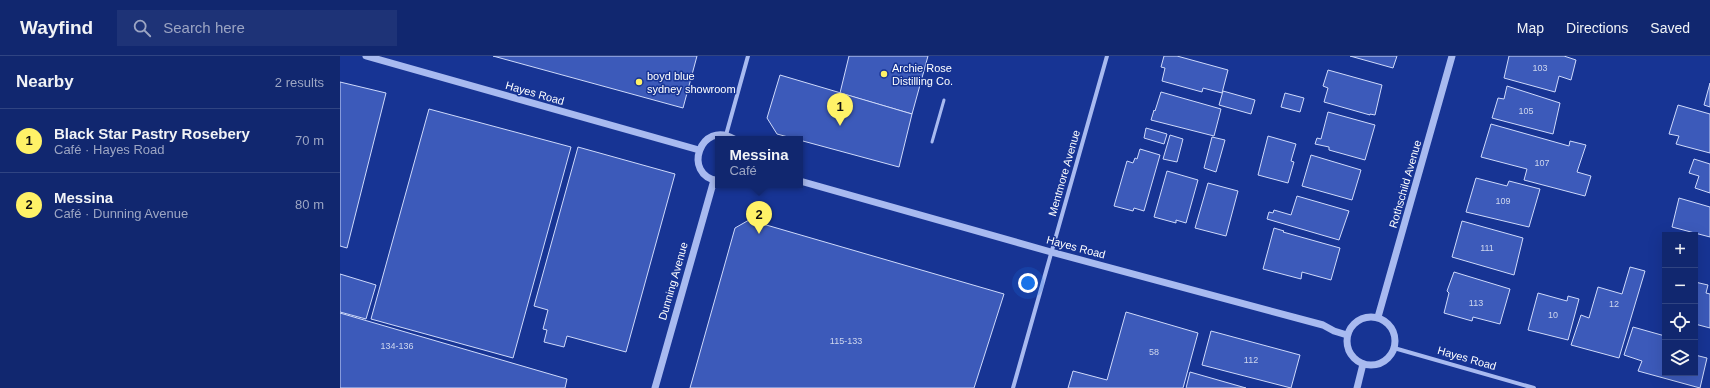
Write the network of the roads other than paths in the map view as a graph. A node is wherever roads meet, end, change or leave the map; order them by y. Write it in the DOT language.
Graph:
graph roads {
  1 [pos="366,56"];
  2 [pos="748,56"];
  3 [pos="1107,56"];
  4 [pos="1452,56"];
  5 [pos="944,100"];
  6 [pos="726,135"];
  7 [pos="932,142"];
  8 [pos="699,150"];
  9 [pos="715,180"];
  10 [pos="803,182"];
  11 [pos="715,183"];
  12 [pos="1051,252"];
  13 [pos="1378,317"];
  14 [pos="1347,335"];
  15 [pos="1394,348"];
  16 [pos="1363,364"];
  17 [pos="655,388"];
  18 [pos="1013,388"];
  19 [pos="1357,388"];
  20 [pos="1534,388"];
  1 -- 8 [label="street, Hayes Road"];
  2 -- 6 [label="street"];
  3 -- 12 [label="street, Mentmore Avenue"];
  4 -- 13 [label="street, Rothschild Avenue"];
  5 -- 7 [label="lane"];
  6 -- 8 [label="street"];
  8 -- 9 [label="street"];
  10 -- 12 [label="street, Hayes Road"];
  11 -- 17 [label="street, Dunning Avenue"];
  12 -- 14 [label="street, Hayes Road"];
  12 -- 18 [label="street, Mentmore Avenue"];
  13 -- 14 [label="street"];
  13 -- 15 [label="street"];
  14 -- 16 [label="street"];
  15 -- 16 [label="street"];
  15 -- 20 [label="street, Hayes Road"];
  16 -- 19 [label="street"];
}
